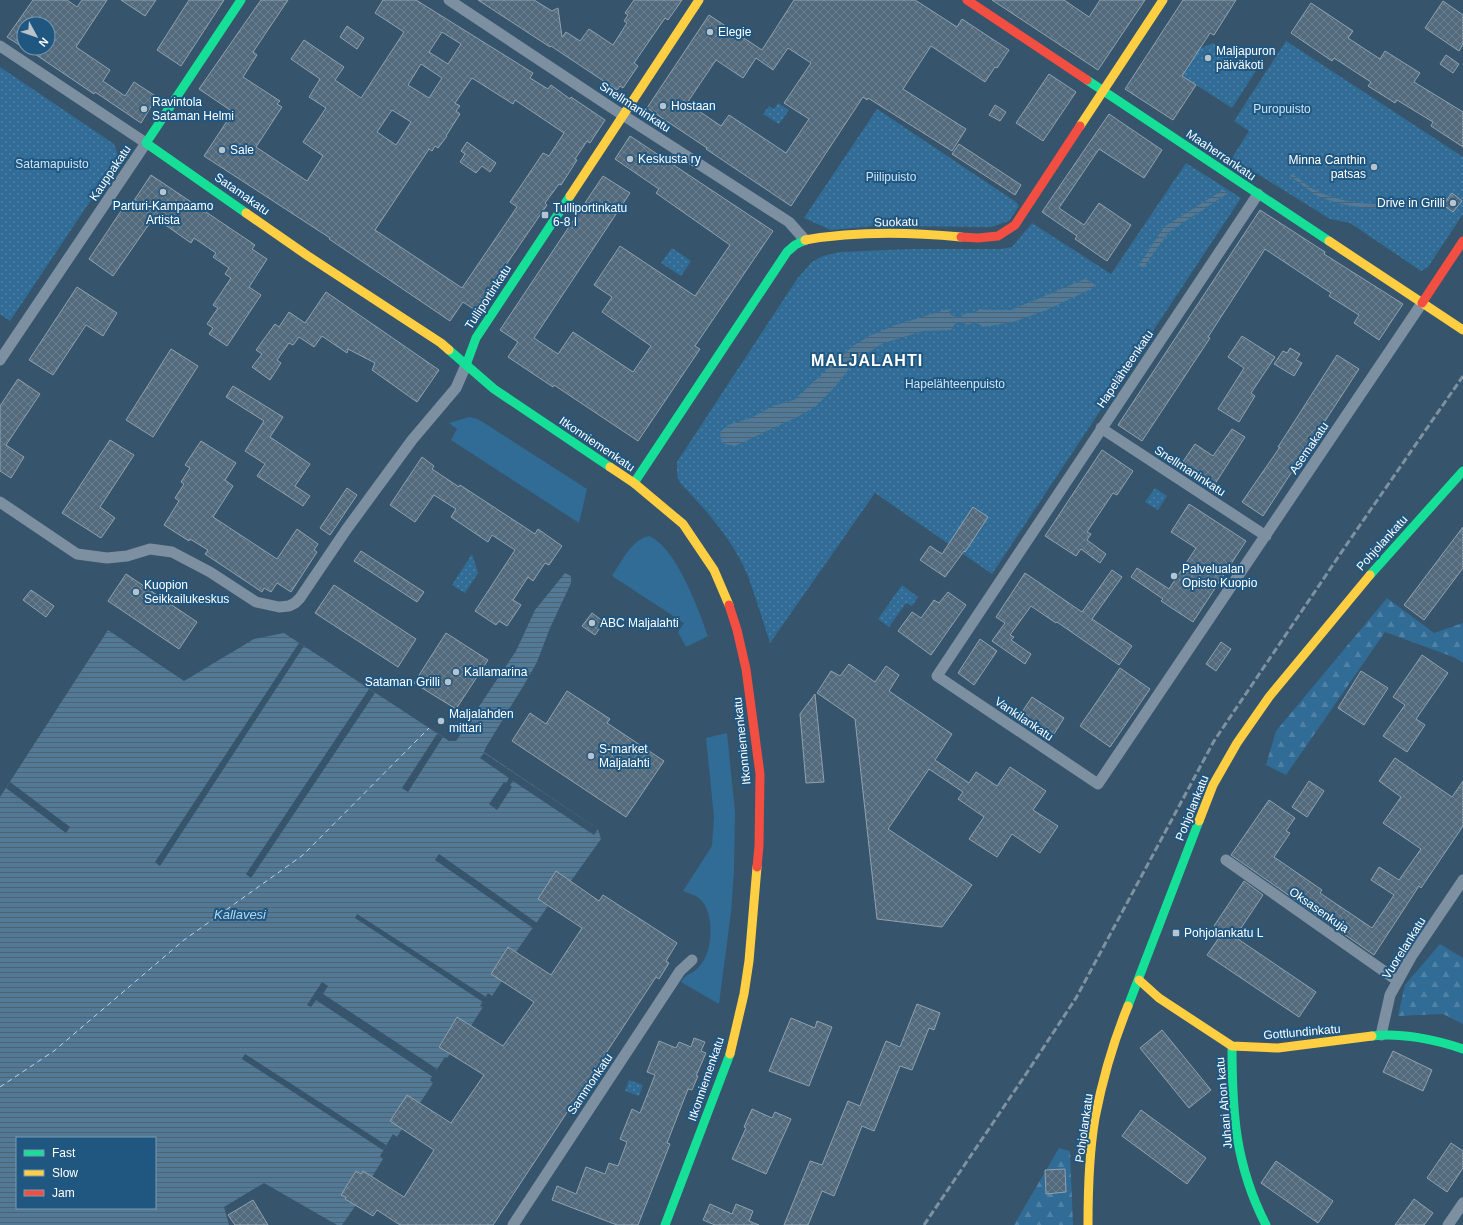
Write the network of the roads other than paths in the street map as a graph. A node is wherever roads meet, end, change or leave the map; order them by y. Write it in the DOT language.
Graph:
graph roads {
  1 [pos="241,0"];
  2 [pos="449,0"];
  3 [pos="698,0"];
  4 [pos="967,0"];
  5 [pos="1163,0"];
  6 [pos="0,46"];
  7 [pos="1103,91"];
  8 [pos="623,115"];
  9 [pos="146,143"];
  10 [pos="1258,194"];
  11 [pos="805,240"];
  12 [pos="1463,241"];
  13 [pos="1422,303"];
  14 [pos="1463,330"];
  15 [pos="0,360"];
  16 [pos="466,365"];
  17 [pos="1101,428"];
  18 [pos="1463,471"];
  19 [pos="634,483"];
  20 [pos="0,502"];
  21 [pos="1266,536"];
  22 [pos="1014,558"];
  23 [pos="1176,668"];
  24 [pos="1226,860"];
  25 [pos="1463,880"];
  26 [pos="692,960"];
  27 [pos="1139,980"];
  28 [pos="1398,981"];
  29 [pos="1380,1035"];
  30 [pos="1232,1046"];
  31 [pos="1463,1049"];
  32 [pos="1463,1203"];
  33 [pos="513,1225"];
  34 [pos="666,1225"];
  35 [pos="1088,1225"];
  36 [pos="1266,1225"];
  37 [pos="1448,1225"];
  1 -- 9 [label="main road, Kauppakatu"];
  2 -- 8 [label="street, Snellmaninkatu"];
  3 -- 8 [label="main road, Tulliportinkatu"];
  4 -- 7 [label="main road, Maaherrankatu"];
  5 -- 7 [label="main road, Suokatu"];
  6 -- 9 [label="street, Satamakatu"];
  7 -- 10 [label="main road, Maaherrankatu"];
  7 -- 11 [label="main road, Suokatu"];
  8 -- 11 [label="street, Snellmaninkatu"];
  8 -- 16 [label="main road, Tulliportinkatu"];
  9 -- 15 [label="street, Kauppakatu"];
  9 -- 16 [label="main road, Satamakatu"];
  10 -- 13 [label="main road, Maaherrankatu"];
  10 -- 17 [label="street, Hapelähteenkatu"];
  11 -- 19 [label="main road, Suokatu"];
  12 -- 13 [label="main road, Asemakatu"];
  13 -- 14 [label="main road, Maaherrankatu"];
  13 -- 21 [label="street, Asemakatu"];
  16 -- 19 [label="main road, Itkonniemenkatu"];
  16 -- 20 [label="street, Tulliportinkatu"];
  17 -- 21 [label="street, Snellmaninkatu"];
  17 -- 22 [label="street, Hapelähteenkatu"];
  18 -- 27 [label="main road, Pohjolankatu"];
  19 -- 34 [label="main road, Itkonniemenkatu"];
  21 -- 23 [label="street, Asemakatu"];
  22 -- 23 [label="street, Vankilankatu"];
  24 -- 28 [label="street, Oksasenkuja"];
  25 -- 28 [label="street, Vuorelankatu"];
  26 -- 33 [label="street, Sammonkatu"];
  27 -- 30 [label="main road"];
  27 -- 35 [label="main road, Pohjolankatu"];
  28 -- 29 [label="street, Vuorelankatu"];
  29 -- 30 [label="main road, Gottlundinkatu"];
  29 -- 31 [label="main road, Gottlundinkatu"];
  30 -- 36 [label="main road, Juhani Ahon katu"];
  32 -- 37 [label="street"];
}
